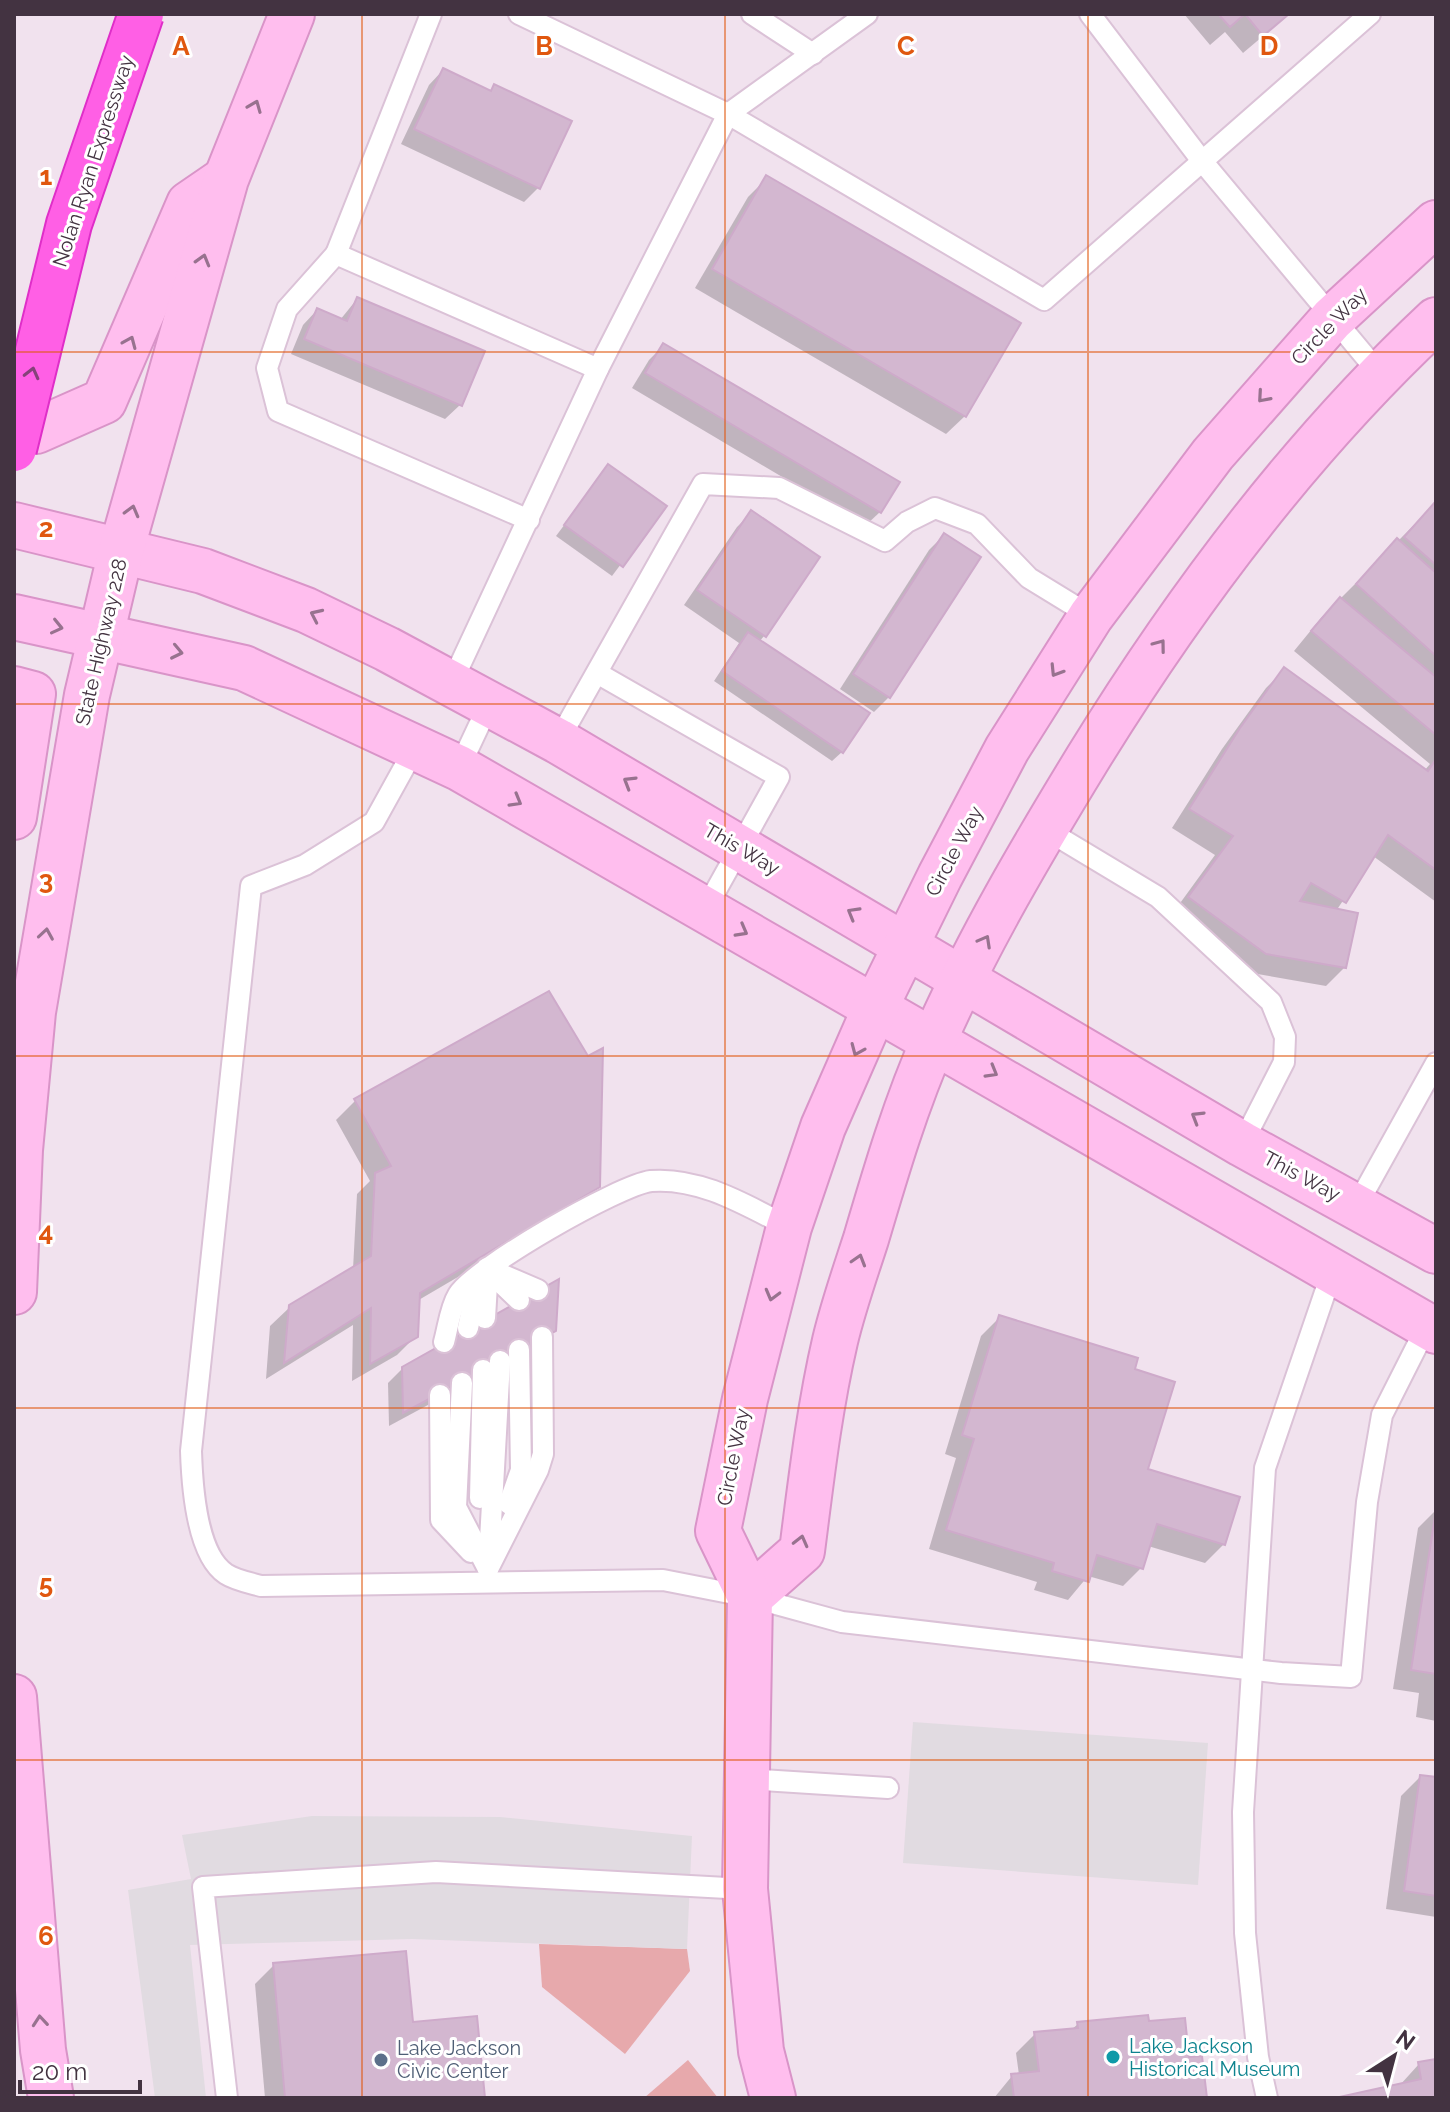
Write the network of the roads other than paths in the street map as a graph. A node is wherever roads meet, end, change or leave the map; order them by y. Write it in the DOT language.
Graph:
graph roads {
  1 [pos="141,14"];
  2 [pos="292,14"];
  3 [pos="431,14"];
  4 [pos="519,14"];
  5 [pos="752,14"];
  6 [pos="867,14"];
  7 [pos="1090,14"];
  8 [pos="1370,14"];
  9 [pos="813,54"];
  10 [pos="728,114"];
  11 [pos="1202,161"];
  12 [pos="226,179"];
  13 [pos="1436,223"];
  14 [pos="336,254"];
  15 [pos="1332,319"];
  16 [pos="1436,320"];
  17 [pos="598,369"];
  18 [pos="1379,373"];
  19 [pos="14,425"];
  20 [pos="14,449"];
  21 [pos="529,520"];
  22 [pos="14,525"];
  23 [pos="121,551"];
  24 [pos="1091,616"];
  25 [pos="14,617"];
  26 [pos="101,637"];
  27 [pos="597,673"];
  28 [pos="14,689"];
  29 [pos="471,692"];
  30 [pos="558,741"];
  31 [pos="416,746"];
  32 [pos="459,768"];
  33 [pos="14,817"];
  34 [pos="1045,829"];
  35 [pos="739,847"];
  36 [pos="705,910"];
  37 [pos="906,944"];
  38 [pos="14,971"];
  39 [pos="964,979"];
  40 [pos="876,1006"];
  41 [pos="33,1012"];
  42 [pos="935,1039"];
  43 [pos="1436,1063"];
  44 [pos="1242,1144"];
  45 [pos="1357,1205"];
  46 [pos="789,1227"];
  47 [pos="1436,1251"];
  48 [pos="487,1268"];
  49 [pos="1333,1269"];
  50 [pos="538,1290"];
  51 [pos="14,1292"];
  52 [pos="1432,1329"];
  53 [pos="542,1337"];
  54 [pos="444,1342"];
  55 [pos="519,1350"];
  56 [pos="491,1366"];
  57 [pos="462,1383"];
  58 [pos="440,1395"];
  59 [pos="488,1576"];
  60 [pos="750,1597"];
  61 [pos="1252,1669"];
  62 [pos="14,1697"];
  63 [pos="745,1779"];
  64 [pos="888,1788"];
  65 [pos="745,1889"];
  66 [pos="51,2098"];
  67 [pos="227,2098"];
  68 [pos="773,2098"];
  69 [pos="1267,2098"];
  20 -- 1 [label="highway, Nolan Ryan Expressway, one-way, bridge"];
  12 -- 2 [label="street, State Highway 228, one-way"];
  3 -- 14 [label="lane"];
  4 -- 10 [label="lane"];
  5 -- 9 [label="lane"];
  6 -- 9 [label="lane"];
  7 -- 11 [label="lane"];
  8 -- 11 [label="lane"];
  9 -- 10 [label="lane"];
  10 -- 11 [label="lane"];
  10 -- 17 [label="lane"];
  11 -- 15 [label="lane"];
  19 -- 12 [label="street, one-way"];
  23 -- 12 [label="street, State Highway 228, one-way"];
  13 -- 15 [label="street, Circle Way"];
  14 -- 17 [label="lane"];
  14 -- 21 [label="lane"];
  15 -- 18 [label="lane"];
  15 -- 24 [label="street, Circle Way, one-way"];
  16 -- 18 [label="street"];
  17 -- 21 [label="lane"];
  34 -- 18 [label="street, one-way"];
  21 -- 29 [label="lane"];
  22 -- 23 [label="street, This Way"];
  23 -- 26 [label="street, State Highway 228"];
  29 -- 23 [label="street, This Way, one-way"];
  24 -- 27 [label="lane"];
  24 -- 37 [label="street, Circle Way, one-way"];
  25 -- 26 [label="street, one-way"];
  26 -- 31 [label="street, one-way"];
  41 -- 26 [label="street, State Highway 228, one-way"];
  27 -- 30 [label="lane"];
  27 -- 35 [label="lane"];
  28 -- 33 [label="street"];
  29 -- 30 [label="street, This Way"];
  29 -- 32 [label="lane"];
  35 -- 30 [label="street, This Way, one-way"];
  31 -- 32 [label="street"];
  31 -- 59 [label="lane"];
  32 -- 36 [label="street, one-way"];
  39 -- 34 [label="street, one-way"];
  34 -- 44 [label="lane"];
  35 -- 36 [label="lane"];
  37 -- 35 [label="street, This Way, one-way"];
  36 -- 40 [label="street, one-way"];
  37 -- 39 [label="street, This Way"];
  37 -- 40 [label="street, Circle Way"];
  38 -- 41 [label="street"];
  39 -- 42 [label="street"];
  44 -- 39 [label="street, This Way, one-way"];
  40 -- 42 [label="street"];
  40 -- 46 [label="street, Circle Way, one-way"];
  41 -- 51 [label="street, State Highway 228"];
  42 -- 49 [label="street, one-way"];
  60 -- 42 [label="street, one-way"];
  43 -- 45 [label="lane"];
  44 -- 45 [label="street, This Way"];
  45 -- 47 [label="street, This Way"];
  46 -- 48 [label="lane"];
  46 -- 60 [label="street, Circle Way, one-way"];
  48 -- 48 [label="lane"];
  48 -- 50 [label="lane"];
  48 -- 54 [label="lane"];
  49 -- 52 [label="street"];
  49 -- 61 [label="lane"];
  52 -- 61 [label="lane"];
  53 -- 59 [label="lane"];
  55 -- 59 [label="lane"];
  56 -- 59 [label="lane"];
  57 -- 59 [label="lane"];
  58 -- 59 [label="lane"];
  59 -- 60 [label="lane"];
  60 -- 61 [label="lane"];
  60 -- 63 [label="street, Circle Way"];
  61 -- 69 [label="lane"];
  66 -- 62 [label="street, one-way"];
  63 -- 64 [label="lane"];
  63 -- 65 [label="street, Circle Way"];
  65 -- 67 [label="lane"];
  65 -- 68 [label="street, Circle Way"];
}
